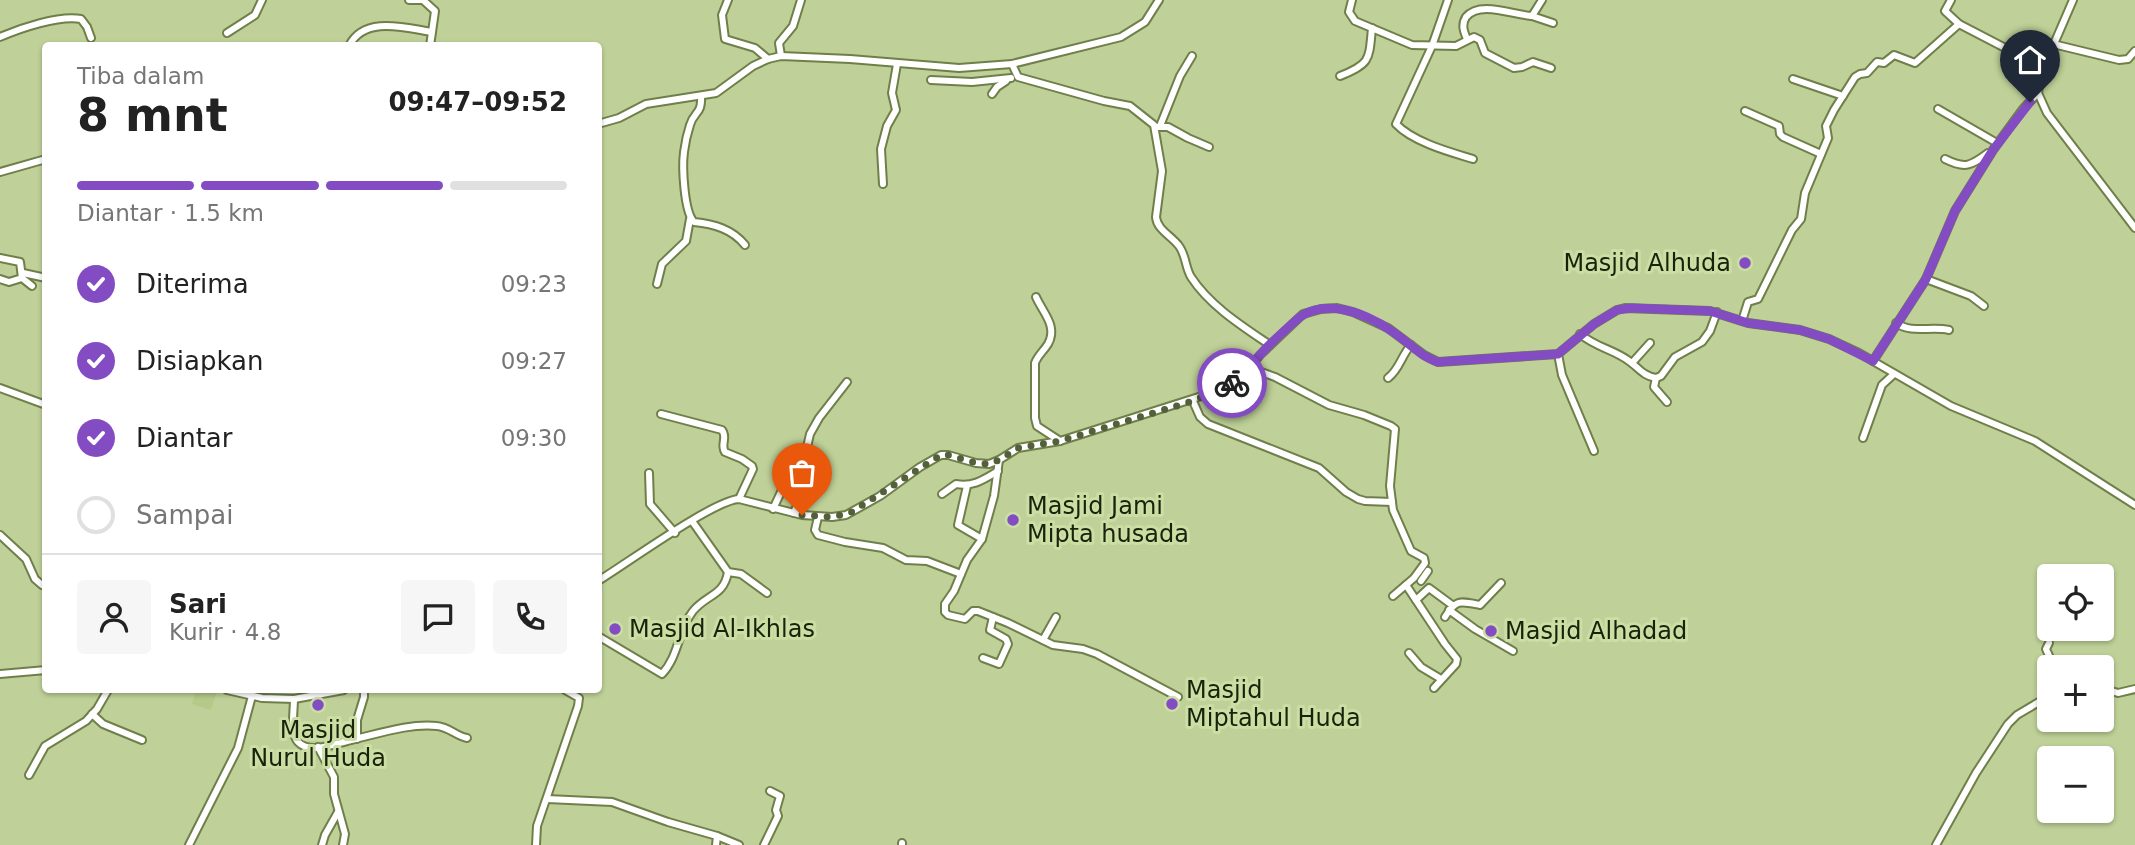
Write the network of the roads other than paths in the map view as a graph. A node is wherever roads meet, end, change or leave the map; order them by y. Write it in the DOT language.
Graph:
graph roads {
  1 [pos="262,0"];
  2 [pos="409,0"];
  3 [pos="422,0"];
  4 [pos="728,0"];
  5 [pos="801,0"];
  6 [pos="1159,0"];
  7 [pos="1352,0"];
  8 [pos="1448,0"];
  9 [pos="1542,0"];
  10 [pos="1951,0"];
  11 [pos="2073,0"];
  12 [pos="1532,16"];
  13 [pos="1553,23"];
  14 [pos="1959,24"];
  15 [pos="1372,28"];
  16 [pos="432,32"];
  17 [pos="227,33"];
  18 [pos="0,37"];
  19 [pos="91,38"];
  20 [pos="1467,39"];
  21 [pos="352,42"];
  22 [pos="431,42"];
  23 [pos="2053,44"];
  24 [pos="1432,46"];
  25 [pos="2135,51"];
  26 [pos="781,56"];
  27 [pos="1192,56"];
  28 [pos="768,59"];
  29 [pos="2046,61"];
  30 [pos="897,64"];
  31 [pos="1012,64"];
  32 [pos="1551,68"];
  33 [pos="1340,76"];
  34 [pos="1014,77"];
  35 [pos="1793,79"];
  36 [pos="930,80"];
  37 [pos="2038,93"];
  38 [pos="992,94"];
  39 [pos="702,96"];
  40 [pos="1843,96"];
  41 [pos="1938,109"];
  42 [pos="1745,111"];
  43 [pos="602,123"];
  44 [pos="1158,127"];
  45 [pos="1997,143"];
  46 [pos="1209,146"];
  47 [pos="1993,150"];
  48 [pos="1821,154"];
  49 [pos="1472,159"];
  50 [pos="1945,159"];
  51 [pos="42,160"];
  52 [pos="0,172"];
  53 [pos="883,184"];
  54 [pos="690,219"];
  55 [pos="2135,228"];
  56 [pos="745,245"];
  57 [pos="0,258"];
  58 [pos="22,276"];
  59 [pos="42,278"];
  60 [pos="0,279"];
  61 [pos="1926,279"];
  62 [pos="657,284"];
  63 [pos="33,286"];
  64 [pos="1035,297"];
  65 [pos="1984,306"];
  66 [pos="1717,312"];
  67 [pos="1742,321"];
  68 [pos="1896,323"];
  69 [pos="1949,330"];
  70 [pos="1580,334"];
  71 [pos="1650,343"];
  72 [pos="1270,345"];
  73 [pos="1411,345"];
  74 [pos="1558,354"];
  75 [pos="1873,361"];
  76 [pos="1632,363"];
  77 [pos="1250,368"];
  78 [pos="1894,374"];
  79 [pos="1656,378"];
  80 [pos="1388,379"];
  81 [pos="847,382"];
  82 [pos="0,388"];
  83 [pos="1193,401"];
  84 [pos="1667,402"];
  85 [pos="42,404"];
  86 [pos="662,414"];
  87 [pos="1863,439"];
  88 [pos="1060,441"];
  89 [pos="1594,451"];
  90 [pos="805,460"];
  91 [pos="999,460"];
  92 [pos="998,471"];
  93 [pos="649,473"];
  94 [pos="967,486"];
  95 [pos="942,494"];
  96 [pos="740,499"];
  97 [pos="1392,502"];
  98 [pos="2135,505"];
  99 [pos="773,509"];
  100 [pos="794,513"];
  101 [pos="818,517"];
  102 [pos="692,522"];
  103 [pos="675,533"];
  104 [pos="0,535"];
  105 [pos="982,539"];
  106 [pos="1427,571"];
  107 [pos="728,572"];
  108 [pos="961,574"];
  109 [pos="602,579"];
  110 [pos="1421,582"];
  111 [pos="1501,583"];
  112 [pos="42,585"];
  113 [pos="1406,585"];
  114 [pos="767,593"];
  115 [pos="1393,596"];
  116 [pos="1416,600"];
  117 [pos="1449,611"];
  118 [pos="993,617"];
  119 [pos="1056,617"];
  120 [pos="602,638"];
  121 [pos="1042,640"];
  122 [pos="2049,643"];
  123 [pos="1513,651"];
  124 [pos="1409,653"];
  125 [pos="2049,655"];
  126 [pos="983,658"];
  127 [pos="42,670"];
  128 [pos="0,674"];
  129 [pos="1441,680"];
  130 [pos="1434,688"];
  131 [pos="2135,689"];
  132 [pos="2114,692"];
  133 [pos="106,693"];
  134 [pos="240,693"];
  135 [pos="327,693"];
  136 [pos="364,693"];
  137 [pos="572,693"];
  138 [pos="252,696"];
  139 [pos="1178,697"];
  140 [pos="294,699"];
  141 [pos="2037,703"];
  142 [pos="92,715"];
  143 [pos="467,738"];
  144 [pos="357,739"];
  145 [pos="142,740"];
  146 [pos="318,747"];
  147 [pos="29,775"];
  148 [pos="770,791"];
  149 [pos="547,799"];
  150 [pos="338,813"];
  151 [pos="716,836"];
  152 [pos="189,845"];
  153 [pos="322,845"];
  154 [pos="343,845"];
  155 [pos="536,845"];
  156 [pos="716,845"];
  157 [pos="739,845"];
  158 [pos="764,845"];
  159 [pos="1936,845"];
  1 -- 17 [label="street"];
  2 -- 3 [label="street"];
  3 -- 16 [label="street"];
  4 -- 28 [label="street"];
  5 -- 26 [label="street"];
  6 -- 31 [label="street"];
  7 -- 15 [label="street"];
  8 -- 24 [label="street"];
  9 -- 12 [label="street"];
  10 -- 14 [label="street"];
  11 -- 23 [label="street"];
  12 -- 13 [label="street"];
  12 -- 20 [label="street"];
  14 -- 29 [label="street"];
  14 -- 40 [label="street"];
  15 -- 24 [label="street"];
  15 -- 33 [label="street"];
  16 -- 21 [label="street"];
  16 -- 22 [label="street"];
  18 -- 19 [label="street"];
  20 -- 24 [label="street"];
  20 -- 32 [label="street"];
  23 -- 25 [label="street"];
  23 -- 29 [label="street"];
  24 -- 49 [label="street"];
  26 -- 28 [label="street"];
  26 -- 30 [label="street"];
  27 -- 44 [label="street"];
  28 -- 39 [label="street"];
  29 -- 37 [label="street"];
  30 -- 31 [label="street"];
  30 -- 53 [label="street"];
  31 -- 34 [label="street"];
  34 -- 36 [label="street"];
  34 -- 38 [label="street"];
  34 -- 44 [label="street"];
  35 -- 40 [label="street"];
  37 -- 45 [label="street"];
  37 -- 55 [label="street"];
  39 -- 43 [label="street"];
  39 -- 54 [label="street"];
  40 -- 48 [label="street"];
  41 -- 45 [label="street"];
  42 -- 48 [label="street"];
  44 -- 46 [label="street"];
  44 -- 72 [label="street"];
  45 -- 47 [label="street"];
  47 -- 50 [label="street"];
  47 -- 61 [label="street"];
  48 -- 67 [label="street"];
  51 -- 52 [label="street"];
  54 -- 56 [label="street"];
  54 -- 62 [label="street"];
  57 -- 58 [label="street"];
  58 -- 59 [label="street"];
  58 -- 60 [label="street"];
  58 -- 63 [label="street"];
  61 -- 65 [label="street"];
  61 -- 68 [label="street"];
  64 -- 88 [label="street"];
  66 -- 67 [label="street"];
  66 -- 70 [label="street"];
  66 -- 79 [label="street"];
  67 -- 75 [label="street"];
  68 -- 69 [label="street"];
  68 -- 75 [label="street"];
  70 -- 74 [label="street"];
  70 -- 76 [label="street"];
  71 -- 76 [label="street"];
  72 -- 73 [label="street"];
  72 -- 77 [label="street"];
  73 -- 74 [label="street"];
  73 -- 80 [label="street"];
  74 -- 89 [label="street"];
  75 -- 78 [label="street"];
  76 -- 79 [label="street"];
  77 -- 83 [label="street"];
  77 -- 97 [label="street"];
  78 -- 87 [label="street"];
  78 -- 98 [label="street"];
  79 -- 84 [label="street"];
  81 -- 90 [label="street"];
  82 -- 85 [label="street"];
  83 -- 88 [label="street"];
  83 -- 97 [label="street"];
  86 -- 96 [label="street"];
  88 -- 91 [label="street"];
  90 -- 99 [label="street"];
  90 -- 100 [label="street"];
  91 -- 92 [label="street"];
  91 -- 101 [label="street"];
  92 -- 94 [label="street"];
  92 -- 105 [label="street"];
  93 -- 103 [label="street"];
  94 -- 95 [label="street"];
  94 -- 105 [label="street"];
  96 -- 99 [label="street"];
  96 -- 102 [label="street"];
  97 -- 106 [label="street"];
  99 -- 100 [label="street"];
  100 -- 101 [label="street"];
  101 -- 108 [label="street"];
  102 -- 103 [label="street"];
  102 -- 107 [label="street"];
  103 -- 109 [label="street"];
  104 -- 112 [label="street"];
  105 -- 108 [label="street"];
  106 -- 110 [label="street"];
  106 -- 113 [label="street"];
  107 -- 114 [label="street"];
  107 -- 120 [label="street"];
  108 -- 118 [label="street"];
  111 -- 117 [label="street"];
  113 -- 115 [label="street"];
  113 -- 116 [label="street"];
  116 -- 117 [label="street"];
  116 -- 129 [label="street"];
  117 -- 123 [label="street"];
  118 -- 121 [label="street"];
  118 -- 126 [label="street"];
  119 -- 121 [label="street"];
  121 -- 139 [label="street"];
  122 -- 125 [label="street"];
  124 -- 129 [label="street"];
  127 -- 128 [label="street"];
  129 -- 130 [label="street"];
  131 -- 132 [label="street"];
  133 -- 142 [label="street"];
  134 -- 138 [label="street"];
  135 -- 140 [label="street"];
  136 -- 144 [label="street"];
  137 -- 149 [label="street"];
  138 -- 140 [label="street"];
  138 -- 152 [label="street"];
  140 -- 146 [label="street"];
  141 -- 159 [label="street"];
  142 -- 145 [label="street"];
  142 -- 147 [label="street"];
  143 -- 144 [label="street"];
  144 -- 146 [label="street"];
  146 -- 150 [label="street"];
  148 -- 158 [label="street"];
  149 -- 151 [label="street"];
  149 -- 155 [label="street"];
  150 -- 153 [label="street"];
  150 -- 154 [label="street"];
  151 -- 156 [label="street"];
  151 -- 157 [label="street"];
}
